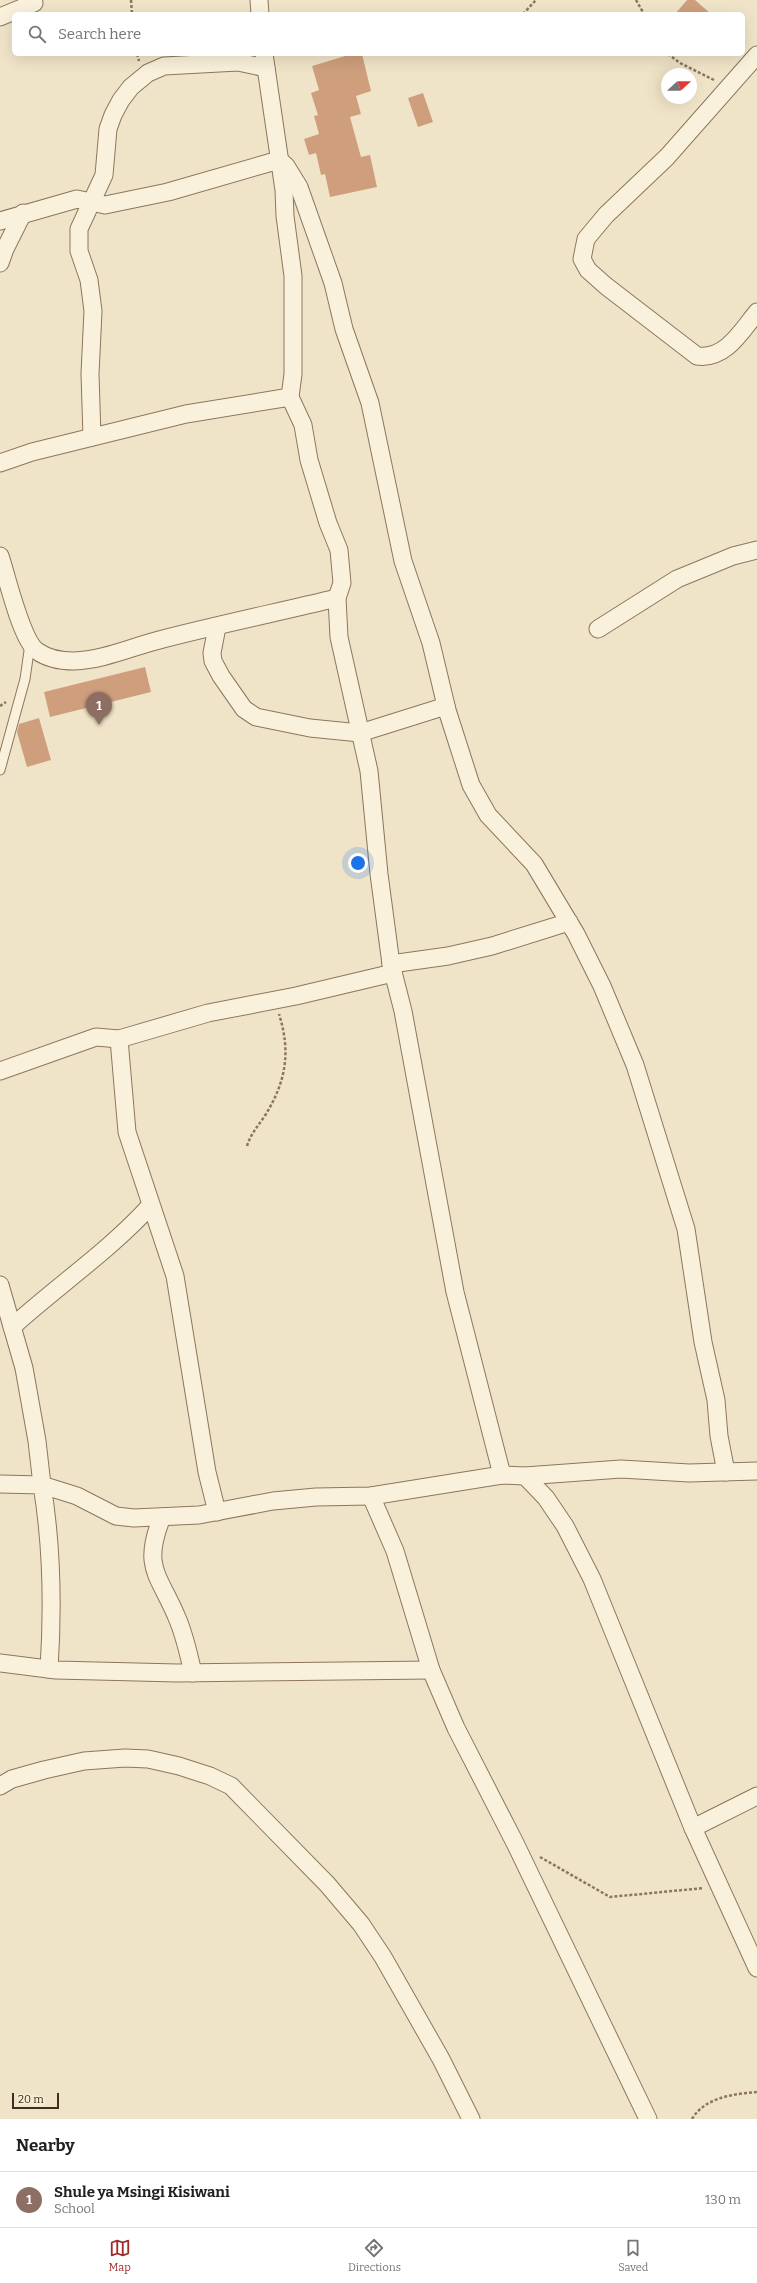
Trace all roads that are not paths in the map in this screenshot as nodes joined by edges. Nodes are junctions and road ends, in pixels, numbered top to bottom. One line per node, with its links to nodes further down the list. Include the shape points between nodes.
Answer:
1 (259, 0): 5 (street)
2 (34, 3): 4 (street)
3 (12, 12): 6 (street)
4 (12, 12)
5 (260, 12)
6 (0, 17)
7 (757, 55): 14 (street, via 667,157 606,215 586,239 582,259 588,270 606,286 697,356 715,355 730,345)
8 (265, 61): 9 (street); 10 (street, via 188,63 164,66 148,73 131,87 113,116 108,129 104,175)
9 (279, 160): 10 (street, via 168,192 105,205); 15 (street, via 293,276 293,374); 24 (street, via 286,166 299,187 333,283 344,329 370,403 403,561 432,643)
10 (94, 201): 11 (street, via 77,199); 16 (street, via 79,229 79,251 89,280 93,311 90,374)
11 (23, 213): 12 (street); 13 (street)
12 (0, 221)
13 (0, 264)
14 (757, 312)
15 (290, 397): 16 (street, via 186,414); 20 (street, via 303,425 309,460 339,550 342,583)
16 (92, 437): 17 (street)
17 (0, 463)
18 (757, 550): 22 (street, via 733,556 677,579)
19 (0, 556): 23 (street, via 22,628)
20 (337, 598): 21 (street); 25 (street, via 339,636)
21 (217, 627): 23 (street, via 75,661 56,660 36,651); 25 (street, via 213,661 244,709 256,717 273,721)
22 (598, 629)
23 (30, 644): 26 (lane, via 25,679)
24 (446, 706): 25 (street); 27 (street, via 471,785 485,809 534,864)
25 (360, 733): 28 (street, via 369,772)
26 (0, 770)
27 (569, 922): 28 (street, via 492,946); 35 (street, via 602,986 635,1065 686,1229)
28 (392, 968): 29 (street); 36 (street, via 403,1011 455,1292)
29 (118, 1039): 30 (street, via 96,1037); 31 (street, via 127,1132)
30 (0, 1071)
31 (150, 1206): 33 (street, via 127,1232 50,1293); 41 (street, via 175,1276)
32 (0, 1285): 33 (street)
33 (12, 1327): 39 (street, via 24,1368)
34 (757, 1471): 35 (street)
35 (726, 1472): 37 (street, via 689,1473 621,1469)
36 (502, 1475): 37 (street); 40 (street)
37 (525, 1476): 49 (street, via 546,1498 566,1526 592,1579)
38 (0, 1484): 39 (street)
39 (42, 1485): 42 (street, via 77,1496 116,1516); 44 (street, via 52,1593)
40 (371, 1496): 41 (street, via 316,1496); 45 (street, via 395,1551)
41 (217, 1512): 42 (street)
42 (162, 1517): 46 (street, via 154,1536 152,1563 178,1620)
43 (0, 1663): 44 (street)
44 (49, 1669): 46 (street)
45 (431, 1670): 46 (street); 52 (street, via 456,1728 515,1843)
46 (194, 1673)
47 (0, 1786): 51 (street, via 12,1779 44,1770 84,1762 125,1758 148,1759 180,1766 231,1786 327,1884 361,1924 383,1956 441,2059)
48 (757, 1796): 49 (street)
49 (693, 1828): 50 (street)
50 (757, 1968)
51 (471, 2119)
52 (648, 2119)

